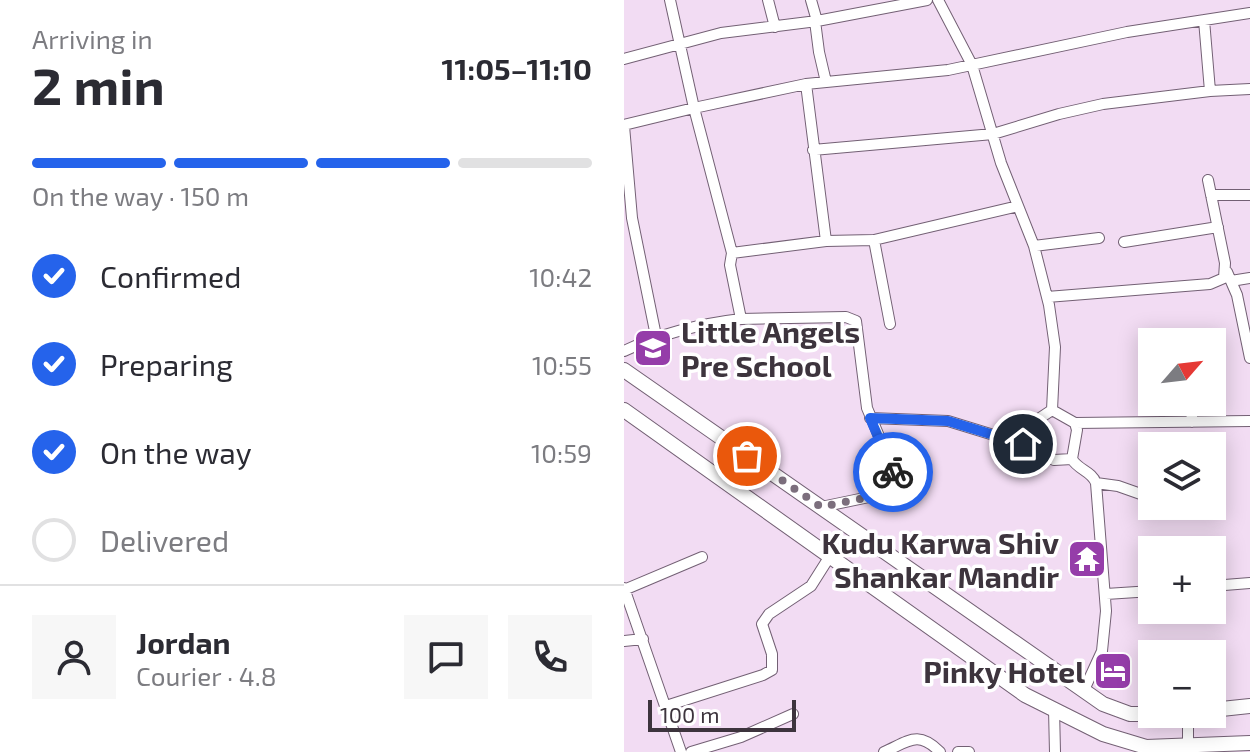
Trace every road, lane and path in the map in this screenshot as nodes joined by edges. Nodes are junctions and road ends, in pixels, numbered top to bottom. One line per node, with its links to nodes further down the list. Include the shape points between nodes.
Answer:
1 (670, 0): 10 (street)
2 (768, 0): 9 (street)
3 (811, 0): 8 (street)
4 (927, 0): 8 (street)
5 (938, 0): 12 (street)
6 (1250, 13): 7 (street)
7 (1204, 20): 12 (street); 16 (street)
8 (816, 21): 9 (street); 13 (street)
9 (775, 27): 10 (street)
10 (679, 44): 11 (street); 17 (street)
11 (624, 59)
12 (972, 65): 13 (street); 19 (street)
13 (826, 82): 14 (street)
14 (806, 84): 17 (street); 20 (street)
15 (1250, 89): 16 (street)
16 (1210, 91): 19 (street, via 1103,104)
17 (694, 108): 18 (street); 31 (street)
18 (624, 126): 37 (street, via 632,218)
19 (993, 134): 20 (street); 24 (street)
20 (813, 150): 28 (street)
21 (1208, 180): 22 (street)
22 (1211, 195): 23 (street); 25 (street)
23 (1250, 195)
24 (1018, 206): 27 (street); 30 (street)
25 (1218, 227): 29 (street); 32 (street)
26 (1099, 238): 30 (street)
27 (874, 240): 28 (street); 36 (street)
28 (826, 241): 31 (street)
29 (1124, 242)
30 (1034, 246): 34 (street)
31 (732, 253): 35 (street)
32 (1229, 277): 33 (street); 34 (street, via 1210,284); 39 (street)
33 (1250, 278)
34 (1047, 297): 41 (street, via 1055,347)
35 (741, 319): 37 (street); 44 (street, via 854,319)
36 (890, 324)
37 (656, 336): 38 (street)
38 (624, 351)
39 (1250, 358)
40 (624, 370): 52 (street)
41 (1052, 410): 47 (street); 48 (street, via 1040,418)
42 (627, 416): 53 (street)
43 (1192, 416): 46 (street)
44 (870, 418): 48 (street, via 948,421); 52 (street, via 898,491)
45 (1250, 421): 46 (street)
46 (1192, 422): 47 (street)
47 (1075, 423): 49 (street)
48 (1033, 449): 49 (street, via 1054,460)
49 (1072, 459): 50 (street)
50 (1096, 483): 51 (street); 59 (street)
51 (1138, 493)
52 (821, 507): 62 (street)
53 (830, 556): 63 (street, via 811,586 762,624 772,670); 65 (street, via 1025,695)
54 (702, 557): 57 (street)
55 (1250, 583): 56 (street)
56 (1226, 585)
57 (624, 589): 60 (street)
58 (1138, 592): 59 (street)
59 (1106, 594): 62 (street, via 1104,641)
60 (643, 639): 61 (street); 63 (street)
61 (624, 641)
62 (1084, 690): 68 (street, via 1103,704)
63 (666, 706): 72 (street)
64 (1250, 706): 66 (street)
65 (1054, 709): 70 (street); 78 (street)
66 (1226, 709)
67 (793, 714): 73 (street)
68 (1138, 714)
69 (1250, 743): 71 (street)
70 (1119, 746): 71 (street)
71 (1188, 748)
72 (681, 752)
73 (691, 752)
74 (884, 752): 75 (street, via 923,738)
75 (940, 752)
76 (958, 752): 77 (street)
77 (969, 752)
78 (1055, 752)

